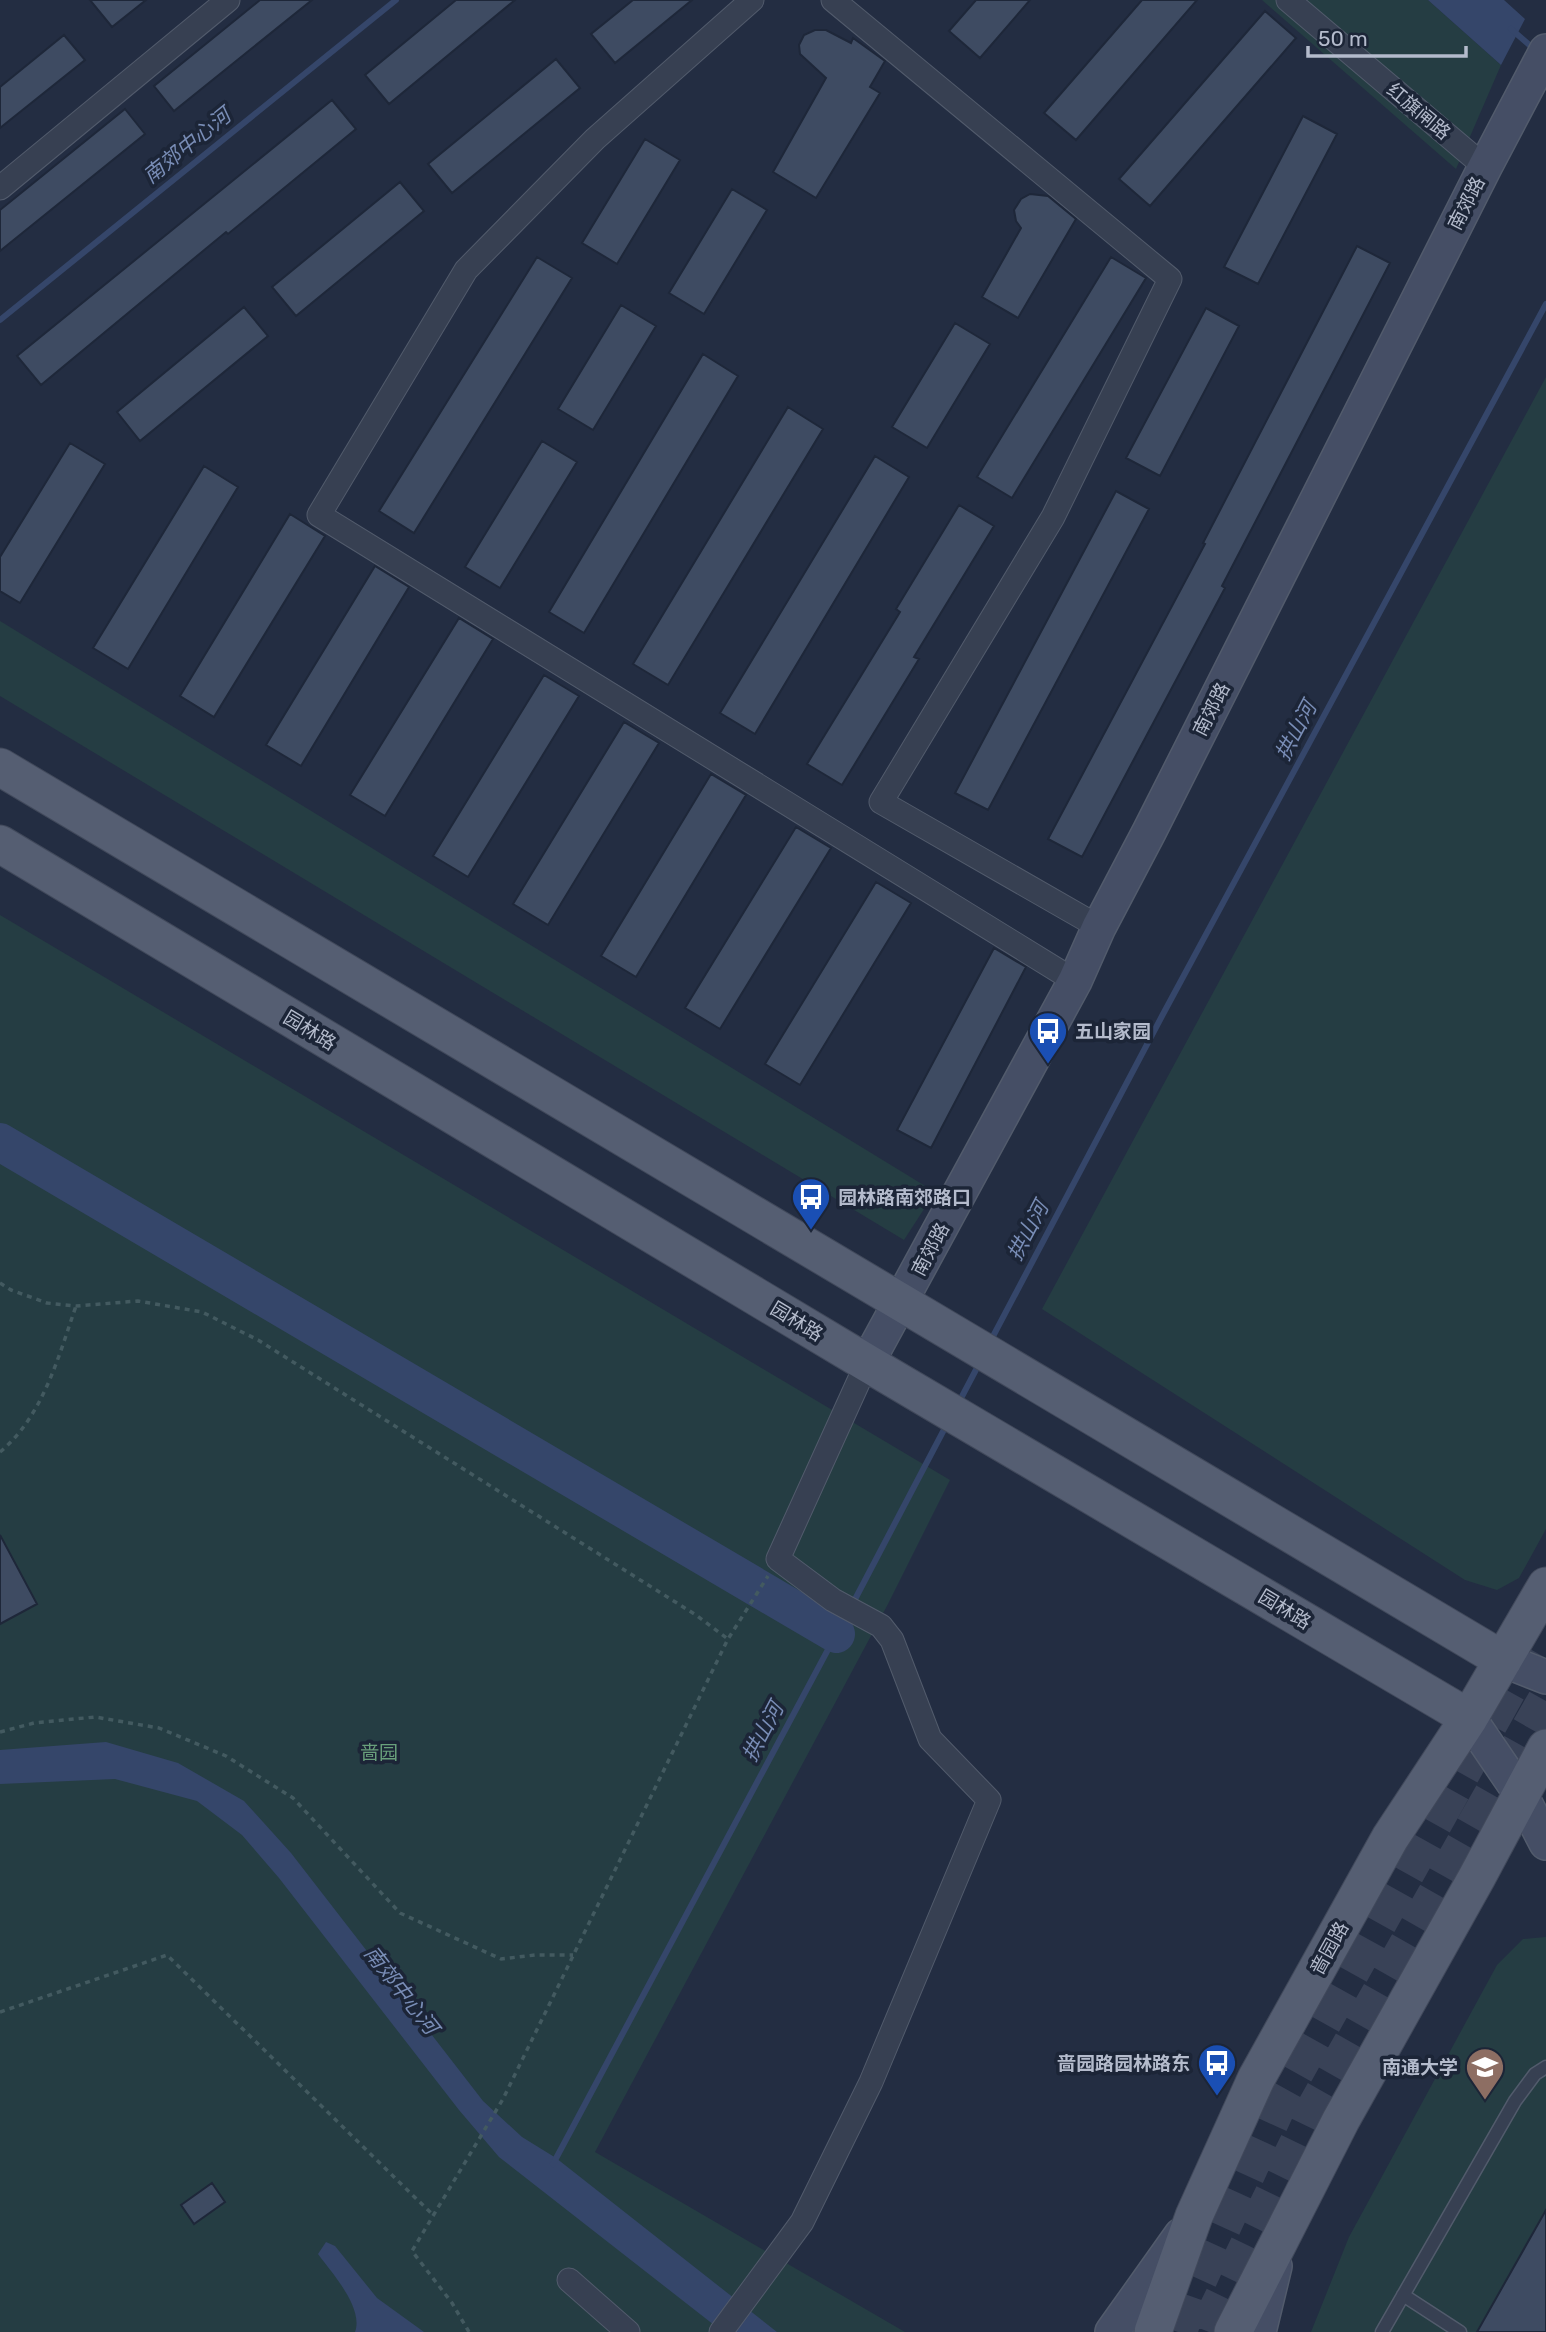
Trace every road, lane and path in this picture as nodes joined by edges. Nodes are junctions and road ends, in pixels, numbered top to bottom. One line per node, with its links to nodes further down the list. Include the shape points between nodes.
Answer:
1 (229, 0): 7 (street)
2 (752, 0): 11 (street, via 595,139 466,270 319,515)
3 (833, 0): 10 (street, via 1170,279 1053,517 881,802)
4 (1288, 0): 6 (street, 红旗闸路)
5 (1546, 51): 6 (street, 南郊路)
6 (1485, 167): 10 (street, 南郊路)
7 (0, 188)
8 (0, 767): 13 (main road)
9 (0, 844): 15 (main road, 园林路)
10 (1099, 927): 11 (street, 南郊路)
11 (1075, 981): 13 (street, 南郊路)
12 (0, 1283): 14 (path, via 47,1303)
13 (901, 1302): 15 (street, 南郊路); 20 (main road)
14 (76, 1306): 16 (path, via 47,1389 16,1438); 19 (path, via 138,1301 202,1312 247,1334)
15 (867, 1363): 17 (street); 22 (main road, 园林路)
16 (0, 1452)
17 (778, 1559): 19 (path); 37 (street, via 833,1600 881,1626 892,1640 930,1739 989,1800 871,2082 803,2222)
18 (1546, 1586): 20 (main road, 啬园路)
19 (728, 1639): 27 (path)
20 (1503, 1660): 21 (street); 22 (main road, 啬园路)
21 (1546, 1677)
22 (1469, 1718): 25 (street, 园林路); 31 (main road, 啬园路, via 1390,1838 1270,2055)
23 (0, 1732): 27 (path, via 34,1723 95,1717 159,1728 226,1756 293,1798 400,1913 501,1959)
24 (1546, 1748): 25 (main road)
25 (1520, 1793): 26 (street, 园林路); 32 (main road)
26 (1546, 1843)
27 (573, 1955): 30 (path, via 503,2099)
28 (0, 2012): 30 (path, via 167,1955)
29 (1546, 2067): 34 (lane, via 1515,2101)
30 (433, 2215): 35 (path, via 412,2251)
31 (1194, 2216): 38 (street); 39 (main road, 啬园路)
32 (1284, 2232): 40 (main road); 41 (street)
33 (569, 2280): 36 (street)
34 (1403, 2295): 42 (lane); 43 (lane)
35 (469, 2332)
36 (628, 2332)
37 (721, 2332)
38 (1112, 2332)
39 (1153, 2332)
40 (1233, 2332)
41 (1259, 2332)
42 (1382, 2332)
43 (1460, 2332)

